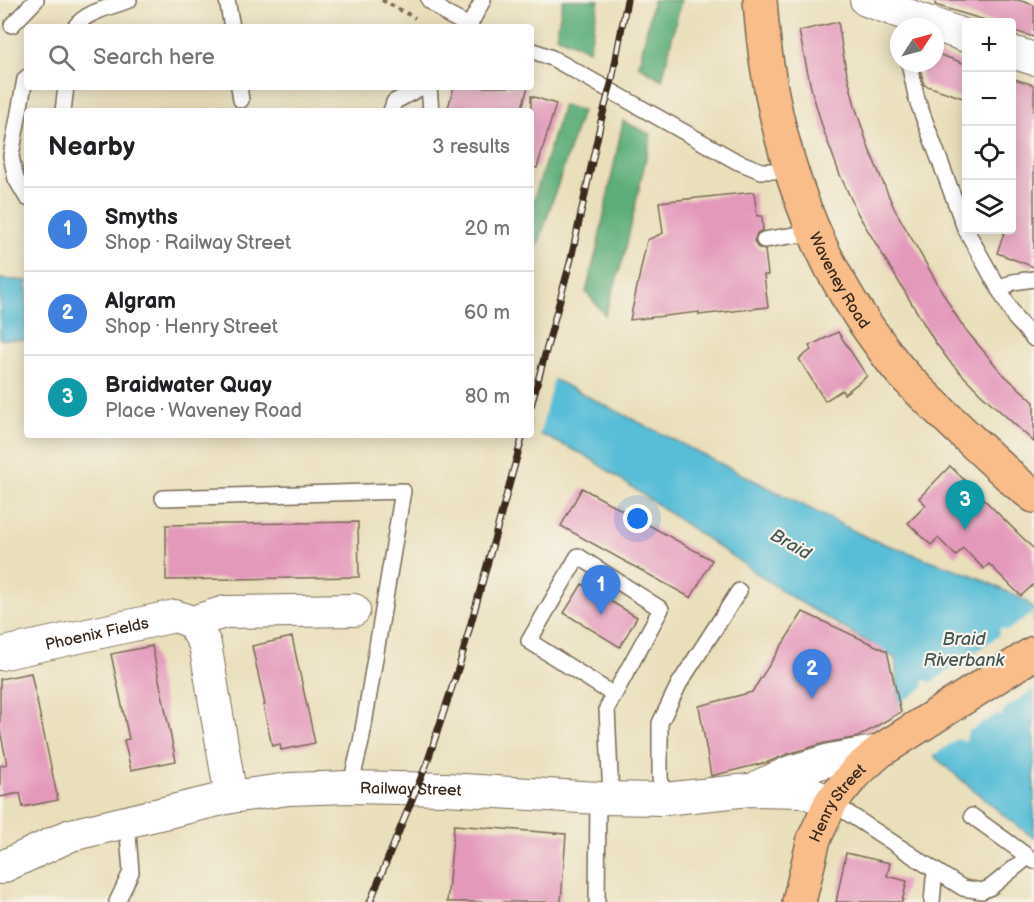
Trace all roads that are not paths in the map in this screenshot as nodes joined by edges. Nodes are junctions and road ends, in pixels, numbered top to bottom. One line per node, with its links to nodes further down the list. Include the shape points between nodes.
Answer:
1 (36, 0): 13 (lane)
2 (227, 0): 11 (lane)
3 (429, 0): 9 (lane)
4 (483, 0): 12 (lane)
5 (760, 0): 26 (main road, Waveney Road, via 768,76)
6 (866, 0): 8 (street)
7 (125, 1): 10 (lane)
8 (901, 13): 14 (street)
9 (447, 21)
10 (77, 24)
11 (231, 24)
12 (471, 24)
13 (12, 25)
14 (962, 35)
15 (534, 51): 26 (lane, via 736,160 761,171)
16 (1016, 54): 17 (street)
17 (1034, 59)
18 (911, 72): 31 (lane, via 917,100 965,228)
19 (24, 84): 27 (lane, via 11,156)
20 (66, 90): 23 (lane)
21 (416, 90): 24 (lane, via 394,102)
22 (429, 90): 25 (lane)
23 (63, 108)
24 (392, 108)
25 (431, 108)
26 (792, 168): 28 (main road, Waveney Road)
27 (24, 193)
28 (814, 232): 29 (lane); 33 (main road, Waveney Road, via 848,298 902,374)
29 (764, 240)
30 (1034, 279): 31 (lane, via 1013,282)
31 (999, 290): 32 (lane, via 1015,318)
32 (1034, 339)
33 (1034, 496)
34 (163, 498): 42 (lane, via 403,491)
35 (739, 591): 46 (lane, via 679,684 660,723)
36 (354, 610): 37 (street, Phoenix Fields, via 225,612)
37 (192, 622): 39 (street, Phoenix Fields, via 175,616); 44 (street, via 205,644)
38 (1034, 653): 41 (main road, Henry Street)
39 (0, 654)
40 (614, 695): 40 (lane, via 661,609 578,556 530,641); 45 (lane, via 607,708)
41 (880, 751): 43 (street, via 793,771); 47 (main road, Henry Street)
42 (350, 787): 44 (street, Railway Street, via 289,789); 45 (street, Railway Street)
43 (749, 790): 46 (street, Railway Street); 47 (street, Railway Street, via 803,790)
44 (231, 797): 49 (street, Railway Street)
45 (604, 798): 46 (street, Railway Street); 54 (lane)
46 (664, 799)
47 (831, 802): 52 (lane); 55 (main road, Henry Street, via 814,839)
48 (972, 816): 50 (lane)
49 (127, 822): 51 (street, Railway Street, via 71,835); 53 (lane, via 131,872)
50 (1031, 859): 52 (lane, via 982,891 963,888)
51 (0, 868)
52 (936, 871): 56 (lane)
53 (117, 902)
54 (597, 902)
55 (799, 902)
56 (932, 902)

